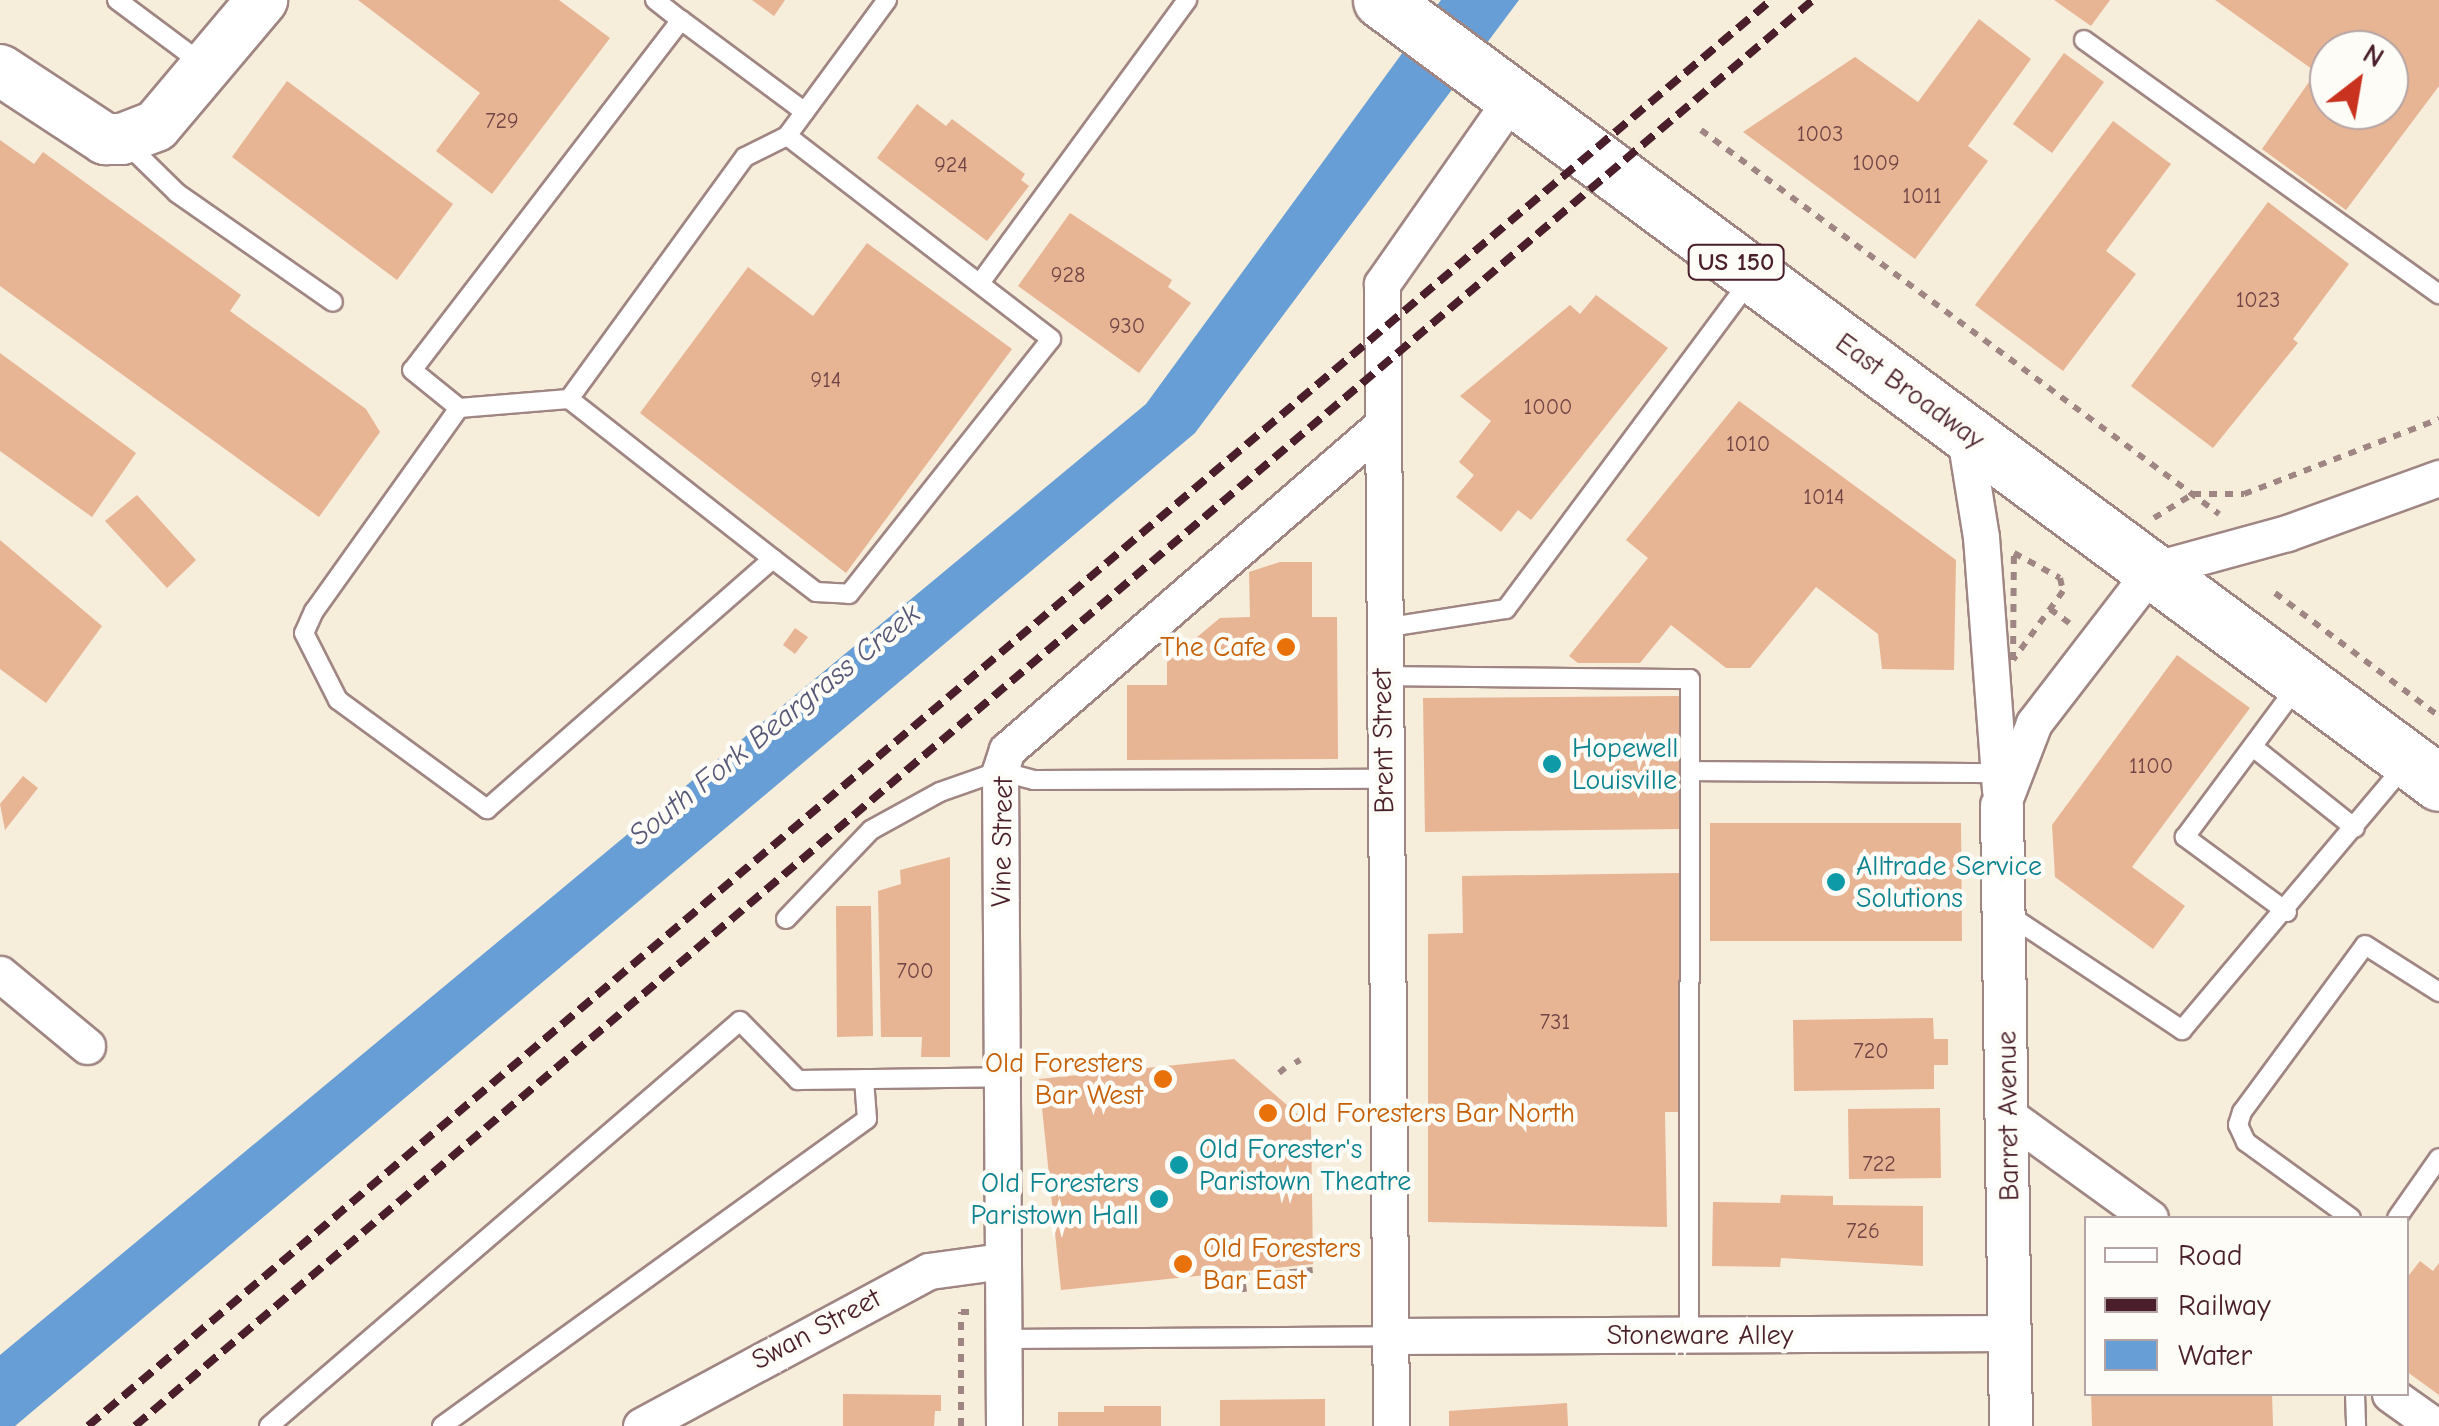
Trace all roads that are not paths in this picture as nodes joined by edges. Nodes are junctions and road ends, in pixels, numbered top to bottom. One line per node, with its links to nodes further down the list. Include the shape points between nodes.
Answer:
1 (118, 0): 9 (lane)
2 (262, 0): 9 (main road)
3 (655, 0): 7 (lane)
4 (887, 0): 12 (lane)
5 (1187, 0): 16 (lane)
6 (1395, 11): 11 (main road, East Broadway / US 150)
7 (681, 20): 12 (lane); 20 (lane, via 412,370)
8 (2084, 40): 17 (lane)
9 (208, 68): 14 (main road, via 156,126)
10 (0, 70): 14 (main road, via 104,139)
11 (1495, 84): 15 (main road, East Broadway / US 150); 21 (street, Brent Street, via 1387,270)
12 (805, 112): 13 (lane)
13 (788, 136): 16 (lane); 19 (lane, via 745,158)
14 (128, 137): 18 (lane, via 177,193)
15 (1754, 276): 22 (main road, East Broadway / US 150); 26 (lane, via 1506,609)
16 (980, 283): 25 (lane, via 1051,339 849,594 816,592)
17 (2439, 294)
18 (333, 302)
19 (569, 399): 20 (lane); 25 (lane)
20 (458, 408): 25 (lane, via 304,634 338,700 487,809)
21 (1378, 429): 26 (street, Brent Street); 30 (street, Vine Street, via 1041,716 1007,750)
22 (1964, 430): 24 (main road, East Broadway / US 150); 34 (street, Barret Avenue, via 1982,538)
23 (2439, 478): 24 (street, via 2254,542)
24 (2132, 556): 28 (main road, East Broadway / US 150); 34 (street, Barret Avenue)
25 (773, 559)
26 (1382, 628): 27 (street, Brent Street)
27 (1382, 676): 31 (lane, via 1690,679); 33 (street, Brent Street)
28 (2302, 681): 29 (lane); 32 (main road, East Broadway / US 150)
29 (2253, 747): 35 (lane); 37 (lane, via 2185,838)
30 (1000, 771): 33 (lane, via 1034,780); 38 (lane, via 940,792 870,830); 42 (street, Vine Street)
31 (1690, 771): 34 (lane); 51 (lane)
32 (2423, 772): 35 (lane)
33 (1384, 779): 52 (street, Brent Street)
34 (2000, 790): 36 (street, Barret Avenue)
35 (2354, 828): 37 (lane)
36 (2004, 912): 37 (lane, via 2182,1030); 44 (street, Barret Avenue)
37 (2287, 912)
38 (786, 920)
39 (0, 974): 41 (street)
40 (2439, 992): 47 (lane, via 2365,945 2242,1112 2238,1125 2246,1142)
41 (88, 1046)
42 (1002, 1077): 43 (lane); 49 (street, Vine Street)
43 (864, 1079): 56 (lane, via 798,1080 740,1021); 57 (lane, via 867,1120)
44 (2009, 1116): 46 (street); 50 (street, Barret Avenue)
45 (2439, 1158): 48 (lane)
46 (2147, 1216)
47 (2348, 1216)
48 (2397, 1216)
49 (1002, 1261): 53 (street, Vine Street); 58 (street, Swan Street, via 929,1271)
50 (2011, 1333): 51 (street, Stoneware Alley); 61 (street, Barret Avenue)
51 (1689, 1335): 52 (street, Stoneware Alley)
52 (1390, 1336): 53 (lane); 60 (street, Brent Street)
53 (1004, 1340): 59 (street, Vine Street)
54 (2355, 1396): 62 (lane)
55 (2393, 1396): 63 (street)
56 (269, 1426)
57 (442, 1426)
58 (640, 1426)
59 (1004, 1426)
60 (1391, 1426)
61 (2012, 1426)
62 (2356, 1426)
63 (2434, 1426)

